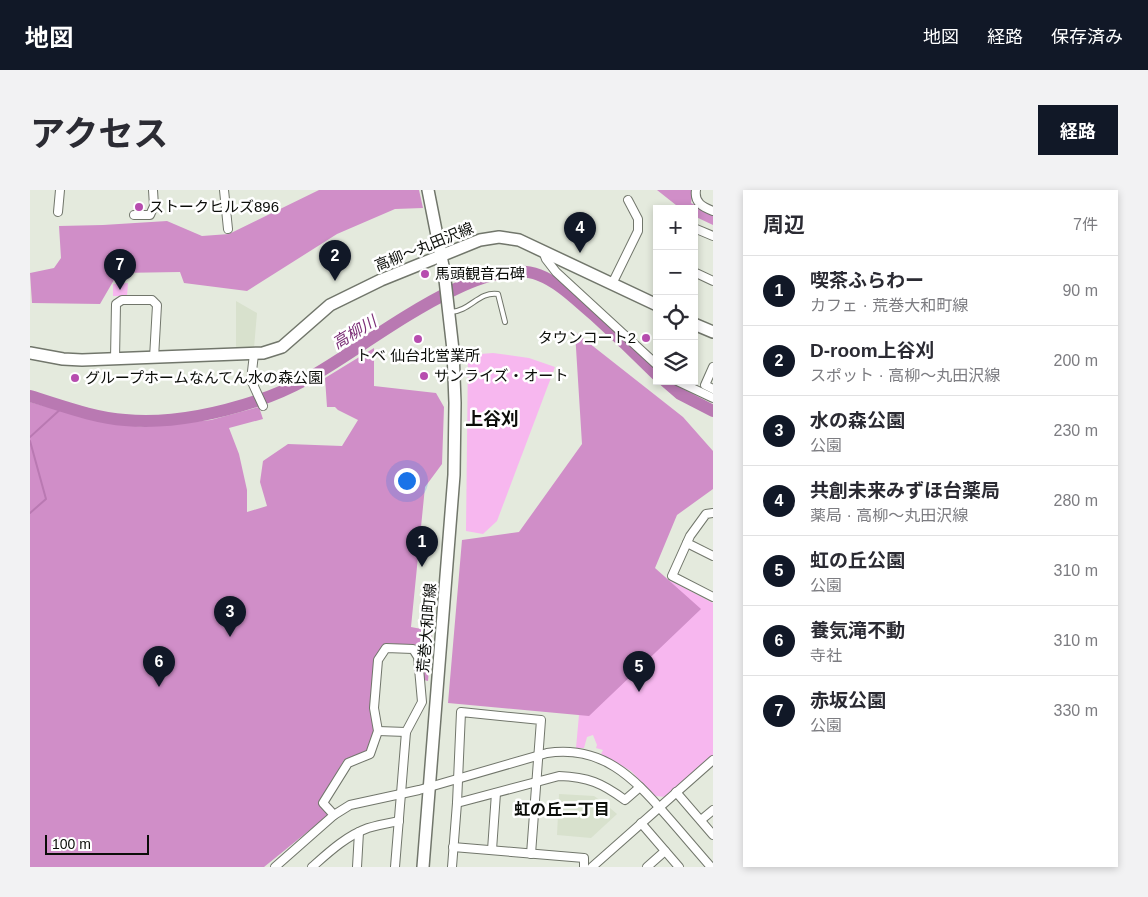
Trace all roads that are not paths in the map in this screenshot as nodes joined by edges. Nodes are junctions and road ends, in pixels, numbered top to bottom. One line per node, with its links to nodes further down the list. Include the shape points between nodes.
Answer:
1 (60, 190): 7 (street)
2 (153, 190): 9 (street, via 154,206 150,215)
3 (224, 190): 10 (street)
4 (696, 190): 8 (street, via 698,202)
5 (430, 191): 14 (street)
6 (628, 200): 17 (street, via 638,219 638,231)
7 (58, 212)
8 (713, 212)
9 (134, 215)
10 (228, 228)
11 (698, 230): 12 (street)
12 (713, 236)
13 (543, 251): 14 (street, 高柳～丸田沢線, via 519,240 499,236 480,240); 17 (street, 高柳～丸田沢線); 27 (street, via 556,272)
14 (442, 256): 19 (street, 荒巻大和町線); 24 (street, 高柳～丸田沢線, via 330,305 282,347)
15 (698, 274): 16 (street)
16 (713, 281)
17 (612, 284): 18 (street, 高柳～丸田沢線)
18 (653, 304)
19 (448, 307): 20 (lane, via 459,311 486,294 498,294); 43 (street, 荒巻大和町線, via 456,403 454,475)
20 (504, 322)
21 (698, 326): 22 (street)
22 (713, 332)
23 (30, 353): 26 (street, 高柳～丸田沢線, via 63,359)
24 (254, 354): 25 (street, 高柳～丸田沢線); 32 (street, via 252,380)
25 (154, 358): 26 (street, 高柳～丸田沢線); 26 (street, via 158,305 152,300 122,300 116,304)
26 (115, 359)
27 (653, 361)
28 (713, 367): 30 (street, via 705,385)
29 (685, 385): 31 (street)
30 (713, 389)
31 (713, 398)
32 (263, 406)
33 (713, 512): 34 (street, via 706,514)
34 (687, 543): 35 (street); 36 (street, via 672,576)
35 (713, 556)
36 (713, 597)
37 (378, 731): 38 (street); 38 (street, via 374,708 378,660 386,648 413,649 418,657 422,702); 51 (street, via 370,754 348,763 323,803)
38 (406, 732): 47 (street)
39 (539, 756): 41 (street); 41 (street, via 541,720 461,712); 42 (street); 44 (street, via 554,752 587,754 618,768)
40 (713, 760): 45 (street)
41 (458, 779): 43 (street); 48 (street)
42 (538, 782): 44 (street, via 559,776 576,776 597,781 625,800); 46 (street); 60 (street)
43 (430, 787): 47 (street); 66 (street, 荒巻大和町線)
44 (640, 787): 49 (street)
45 (676, 792): 49 (street); 52 (street)
46 (496, 793): 48 (street); 58 (street)
47 (402, 794): 51 (street, via 350,806); 53 (street)
48 (457, 803): 57 (street)
49 (659, 807): 54 (street); 61 (street)
50 (713, 810): 52 (street)
51 (334, 815): 62 (street)
52 (701, 820): 56 (street)
53 (399, 821): 55 (street); 65 (street)
54 (641, 823): 59 (street); 69 (street)
55 (359, 832): 63 (street); 64 (street)
56 (713, 834)
57 (454, 847): 58 (street); 67 (street)
58 (492, 850): 60 (street)
59 (666, 851): 70 (street); 71 (street)
60 (531, 854): 68 (street, via 584,858)
61 (709, 864)
62 (275, 867)
63 (312, 867)
64 (357, 867)
65 (395, 867)
66 (423, 867)
67 (452, 867)
68 (584, 867)
69 (592, 867)
70 (647, 867)
71 (679, 867)

